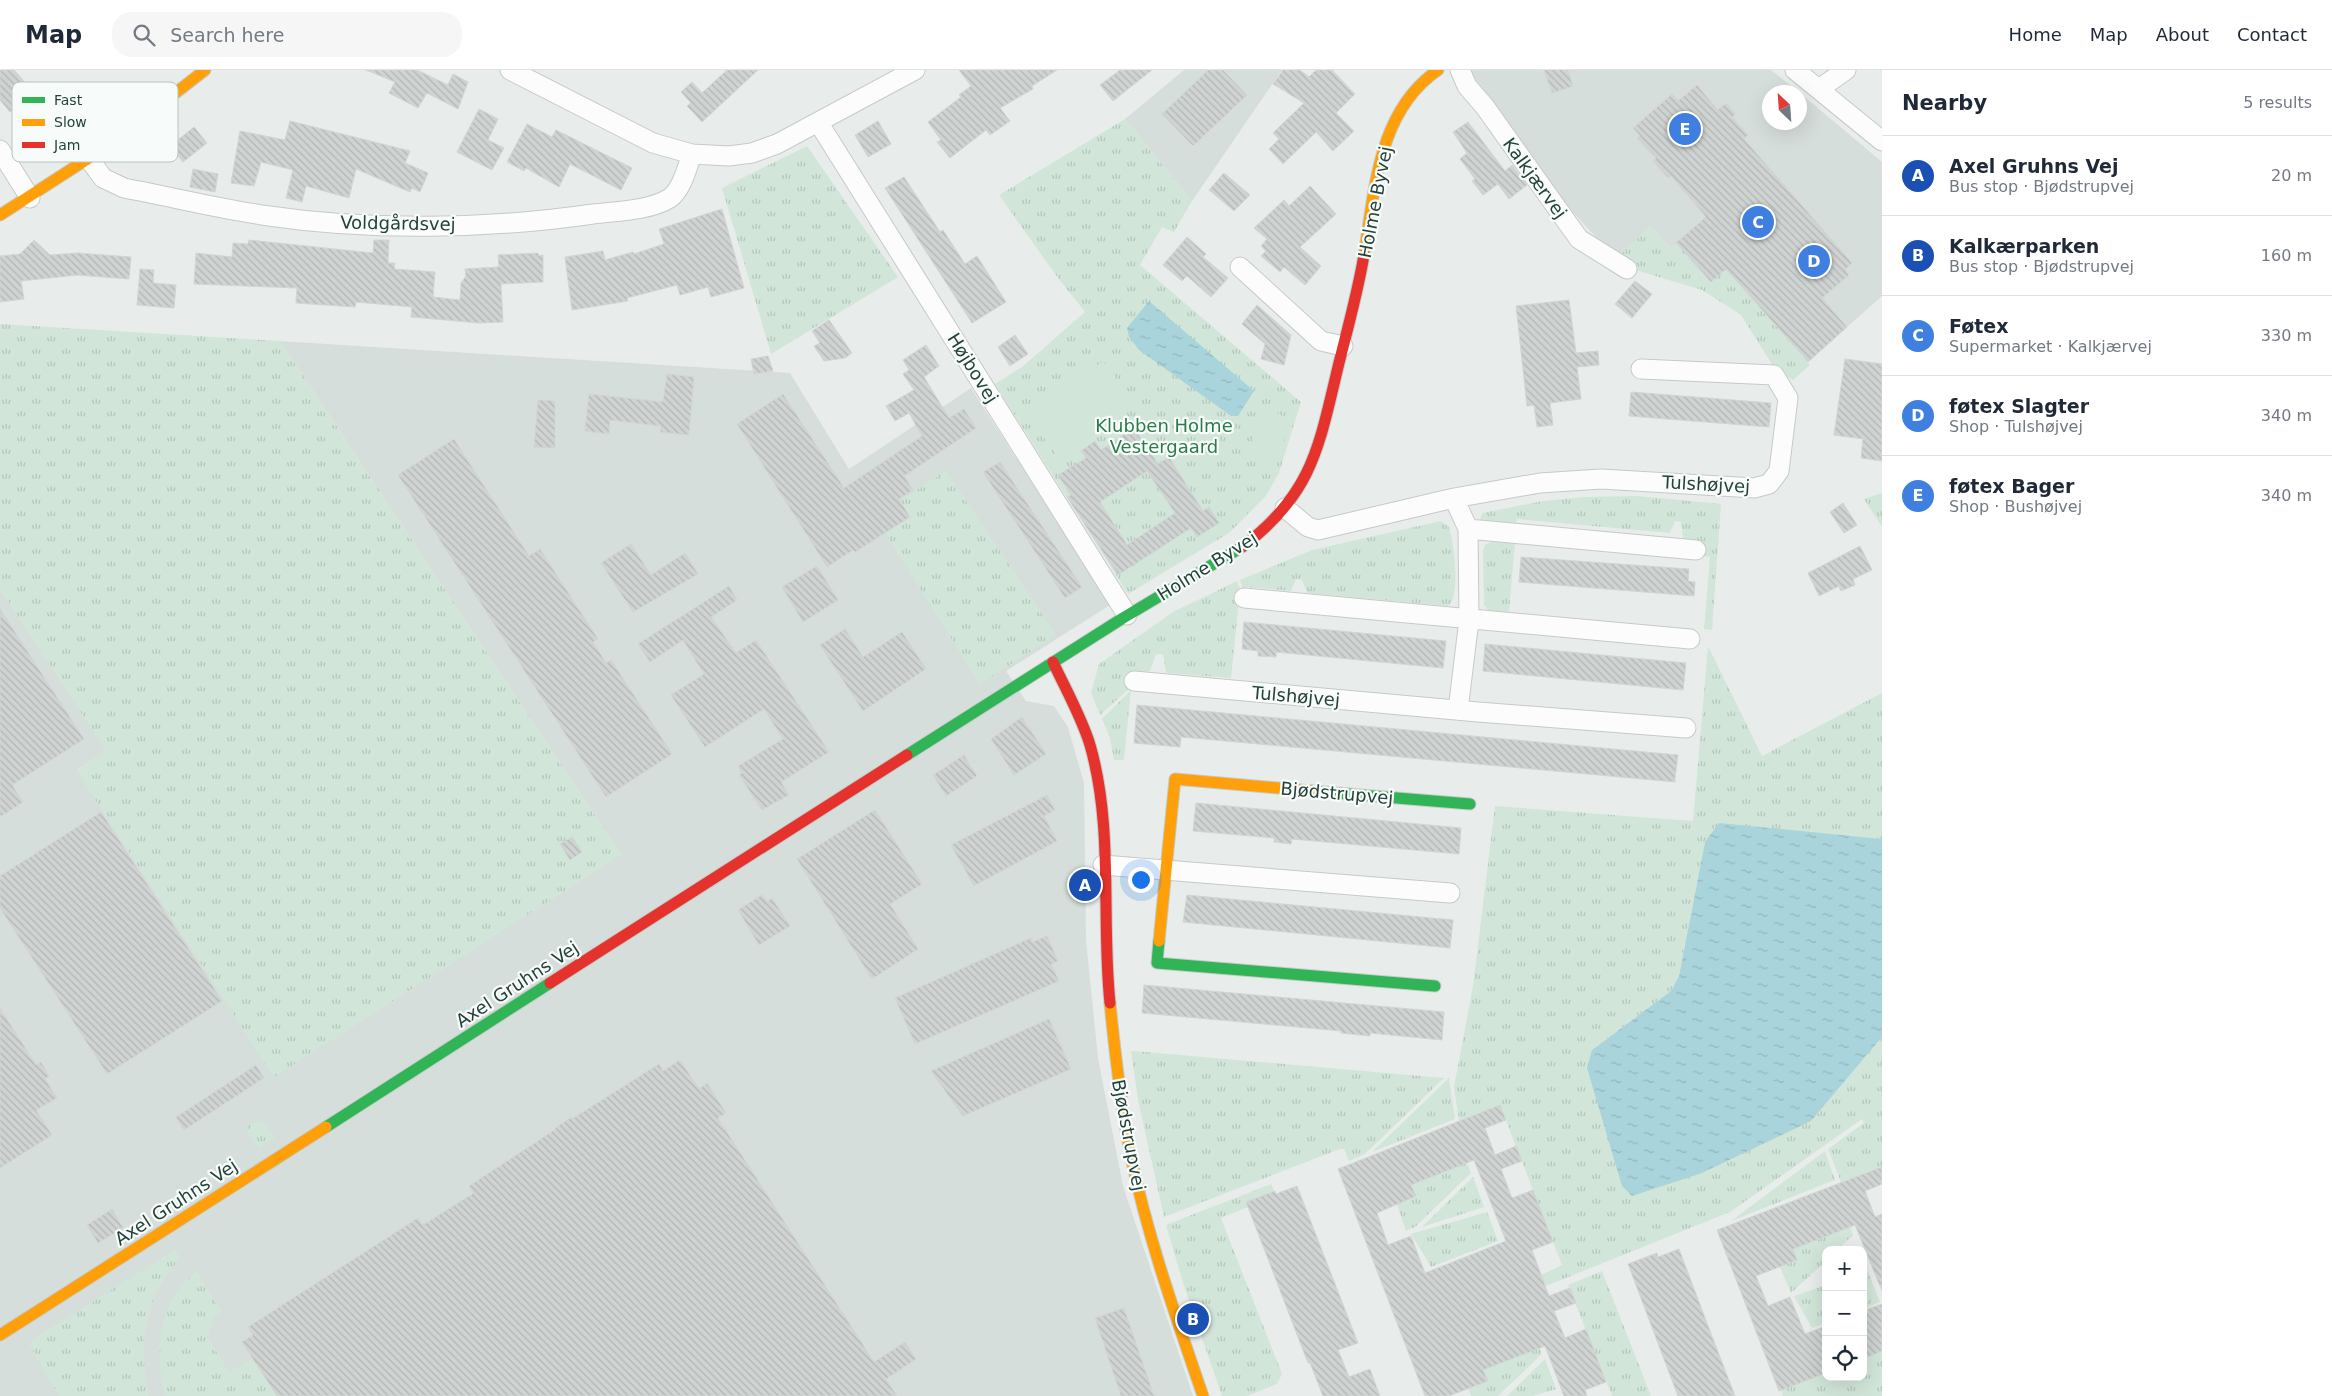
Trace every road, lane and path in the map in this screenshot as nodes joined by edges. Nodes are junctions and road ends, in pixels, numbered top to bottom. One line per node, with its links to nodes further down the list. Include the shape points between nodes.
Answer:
1 (205, 70): 9 (street)
2 (510, 70): 13 (street, via 653,143)
3 (915, 70): 10 (street)
4 (1460, 70): 19 (street, Kalkjærvej, via 1474,95 1579,238)
5 (1796, 70): 8 (street)
6 (1846, 70): 8 (street)
7 (1435, 71): 20 (street, Holme Byvej, via 1406,102 1384,144 1361,272)
8 (1819, 89): 11 (street)
9 (178, 92)
10 (818, 122): 13 (street, via 752,153 729,156); 27 (street, Højbovej)
11 (1882, 141)
12 (0, 150): 16 (street)
13 (692, 154): 15 (street, Voldgårdsvej, via 672,196 656,205 565,218 458,225 364,224 269,216 124,188 103,178)
14 (84, 162): 16 (street)
15 (91, 162)
16 (30, 198): 17 (street)
17 (0, 215)
18 (1240, 267): 20 (street, via 1320,340)
19 (1627, 269)
20 (1343, 346): 23 (street, Holme Byvej, via 1318,450)
21 (1642, 369): 22 (street, Tulshøjvej, via 1774,375 1788,398 1779,471 1770,484 1754,488 1601,479 1540,482)
22 (1454, 498): 23 (street, Tulshøjvej, via 1318,530 1311,529); 24 (street)
23 (1285, 508): 27 (street, Holme Byvej, via 1263,530 1224,558)
24 (1468, 529): 25 (street); 28 (street)
25 (1696, 550)
26 (1244, 598): 28 (street)
27 (1127, 615): 30 (street, Holme Byvej)
28 (1469, 620): 29 (street); 32 (street)
29 (1690, 639)
30 (1053, 662): 35 (street, Bjødstrupvej, via 1083,726 1095,763 1103,816); 39 (street, Axel Gruhns Vej)
31 (1134, 681): 32 (street, Tulshøjvej)
32 (1458, 710): 33 (street, Tulshøjvej)
33 (1686, 728)
34 (1470, 804): 36 (street, Bjødstrupvej, via 1175,779)
35 (1103, 865): 36 (street); 40 (street, Bjødstrupvej, via 1106,968 1117,1073 1131,1156 1165,1286)
36 (1166, 869): 37 (street); 38 (street, Bjødstrupvej, via 1157,963)
37 (1450, 893)
38 (1435, 986)
39 (0, 1335)
40 (1203, 1396)

